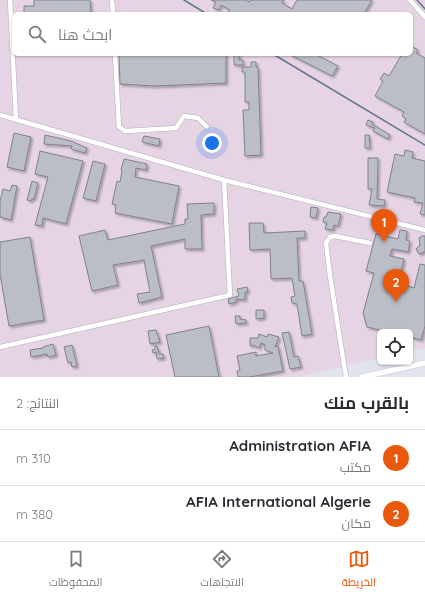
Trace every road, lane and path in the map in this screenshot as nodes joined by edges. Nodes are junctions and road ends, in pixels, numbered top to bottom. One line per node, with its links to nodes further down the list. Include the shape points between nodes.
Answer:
1 (10, 0): 6 (street)
2 (112, 0): 4 (street)
3 (410, 0): 5 (street)
4 (113, 12)
5 (425, 17)
6 (12, 40)
7 (13, 56): 10 (street)
8 (115, 56): 11 (street, via 118,127 125,132 176,128 184,116 198,118)
9 (0, 116): 10 (street)
10 (16, 120): 12 (street)
11 (207, 127)
12 (224, 180): 13 (street); 15 (street, via 230,295)
13 (425, 230)
14 (370, 244): 17 (street, via 335,236 330,237 326,243)
15 (0, 347)
16 (425, 363): 18 (main road)
17 (346, 377)
18 (362, 377)

